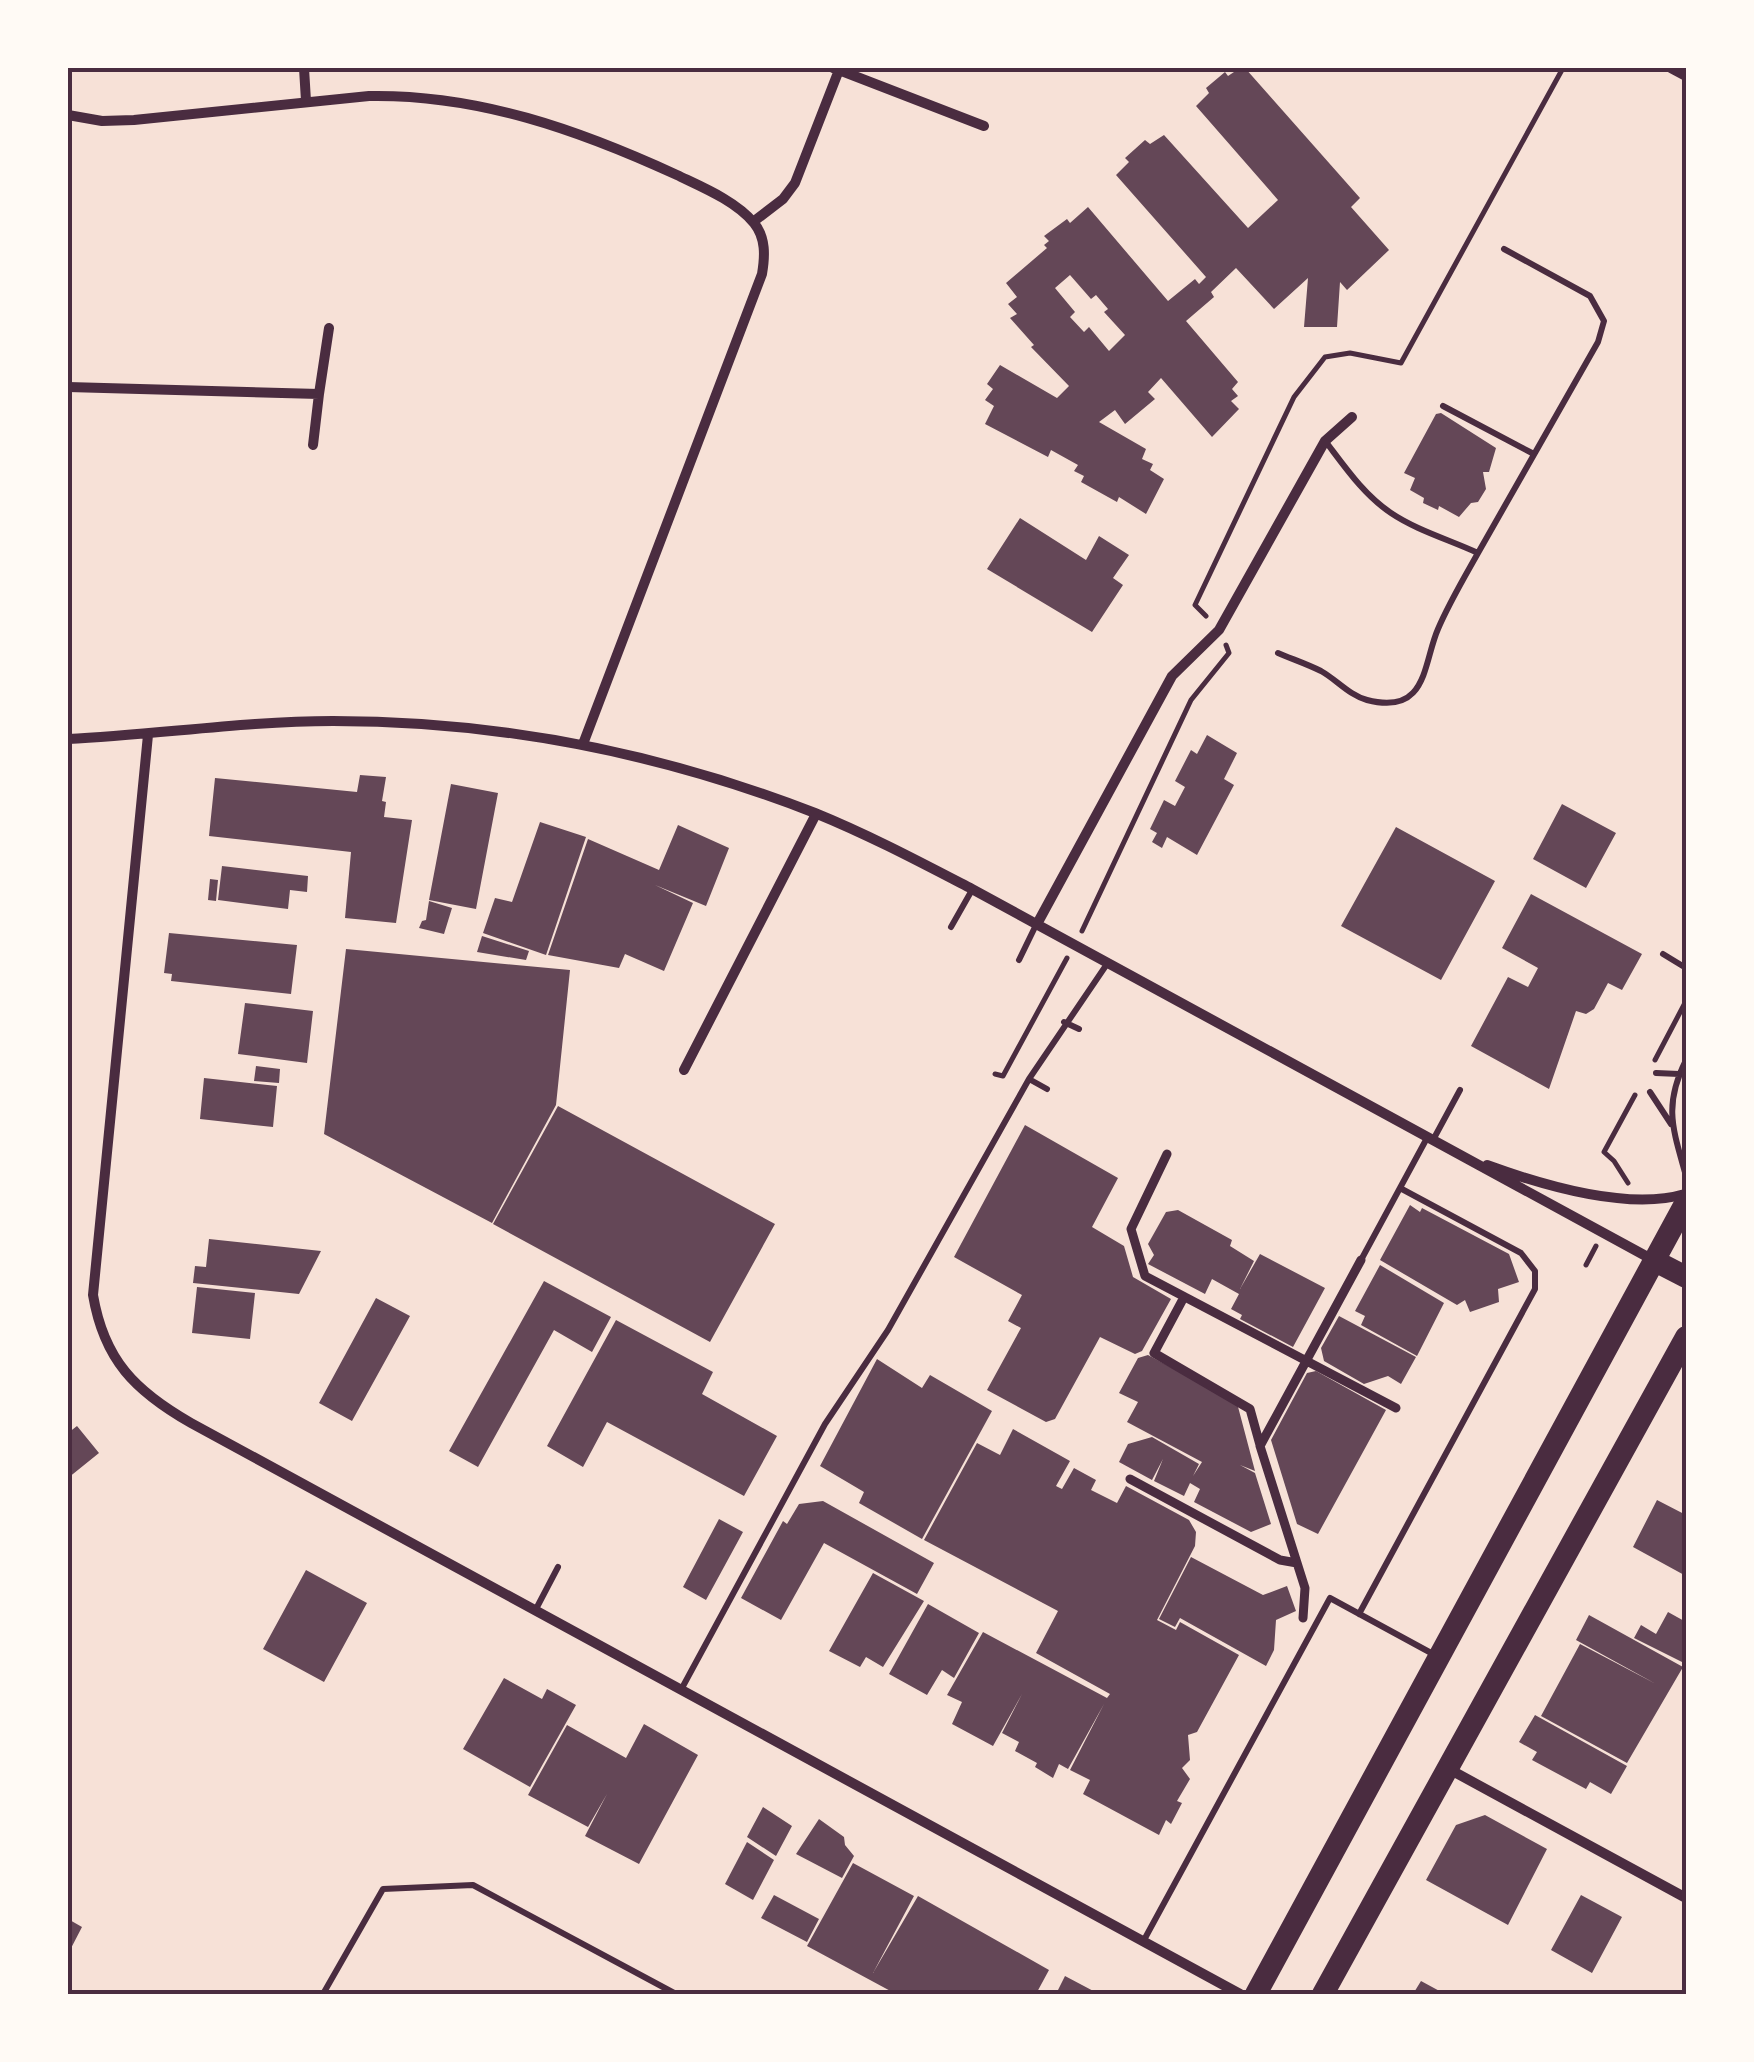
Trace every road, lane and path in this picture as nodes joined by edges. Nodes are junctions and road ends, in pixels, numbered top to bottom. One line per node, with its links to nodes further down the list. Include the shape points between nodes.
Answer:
1 (304, 68): 5 (street)
2 (1671, 68): 4 (street)
3 (836, 69): 7 (street); 8 (street, via 795,184)
4 (1686, 76)
5 (306, 100): 6 (street, via 134,120); 8 (street, via 402,96 500,110 629,153 694,183)
6 (68, 115)
7 (984, 126)
8 (754, 222): 22 (street, via 765,250 762,274)
9 (1504, 249): 17 (lane, via 1590,296 1604,321)
10 (329, 328): 12 (street)
11 (68, 386): 12 (street)
12 (319, 394): 16 (street)
13 (1444, 406): 17 (lane)
14 (1352, 417): 15 (street)
15 (1325, 441): 18 (lane, via 1380,506); 25 (street, via 1220,630 1186,659 1159,697)
16 (313, 445)
17 (1532, 453): 18 (lane)
18 (1478, 553): 19 (lane, via 1440,624 1422,682 1402,698 1369,700)
19 (1278, 654)
20 (148, 735): 21 (street); 22 (street, via 274,722 367,722); 65 (street, via 94,1269 97,1321 134,1384 156,1403)
21 (68, 739)
22 (584, 744): 23 (street, via 699,773)
23 (816, 814): 24 (street); 35 (street)
24 (972, 888): 25 (street); 26 (lane)
25 (1037, 924): 28 (lane); 29 (street)
26 (951, 927)
27 (1663, 954): 30 (lane)
28 (1018, 960)
29 (1107, 962): 32 (lane); 44 (street)
30 (1686, 968)
31 (1686, 1001): 36 (path)
32 (1064, 1022): 33 (lane); 38 (lane)
33 (1078, 1030)
34 (1686, 1060): 37 (lane)
35 (684, 1070)
36 (1653, 1071): 37 (lane)
37 (1679, 1074): 43 (lane)
38 (1029, 1079): 40 (lane); 69 (lane, via 888,1330 825,1424)
39 (1640, 1087): 50 (path, via 1604,1152 1628,1183)
40 (1046, 1089)
41 (1460, 1090): 44 (lane)
42 (1650, 1092): 43 (lane)
43 (1672, 1125): 47 (lane)
44 (1430, 1140): 45 (street); 48 (lane)
45 (1454, 1152): 50 (street, via 1526,1179); 52 (street)
46 (1167, 1154): 57 (street, via 1130,1229 1145,1276)
47 (1686, 1176)
48 (1400, 1188): 53 (lane); 66 (lane, via 1520,1252 1534,1272 1535,1290)
49 (1686, 1194): 50 (street)
50 (1621, 1197)
51 (1686, 1202): 54 (main road)
52 (1602, 1232): 54 (street); 55 (path)
53 (1360, 1260): 59 (street)
54 (1655, 1261): 56 (main road); 68 (main road)
55 (1586, 1265)
56 (1686, 1276)
57 (1184, 1297): 59 (street); 61 (street, via 1154,1353 1250,1409)
58 (1686, 1337): 70 (main road)
59 (1306, 1360): 60 (street); 61 (street)
60 (1396, 1408)
61 (1260, 1446): 63 (street)
62 (1130, 1479): 63 (street)
63 (1297, 1563): 67 (street)
64 (558, 1566): 65 (lane)
65 (536, 1609): 69 (street)
66 (1359, 1614): 68 (lane); 72 (lane, via 1330,1598)
67 (1302, 1618)
68 (1439, 1657): 76 (main road)
69 (682, 1688): 72 (street)
70 (1446, 1767): 71 (street); 77 (main road)
71 (1686, 1898)
72 (1143, 1941): 75 (street)
73 (323, 1994): 74 (lane, via 382,1889 473,1884)
74 (676, 1994)
75 (1240, 1994)
76 (1256, 1994)
77 (1323, 1994)

